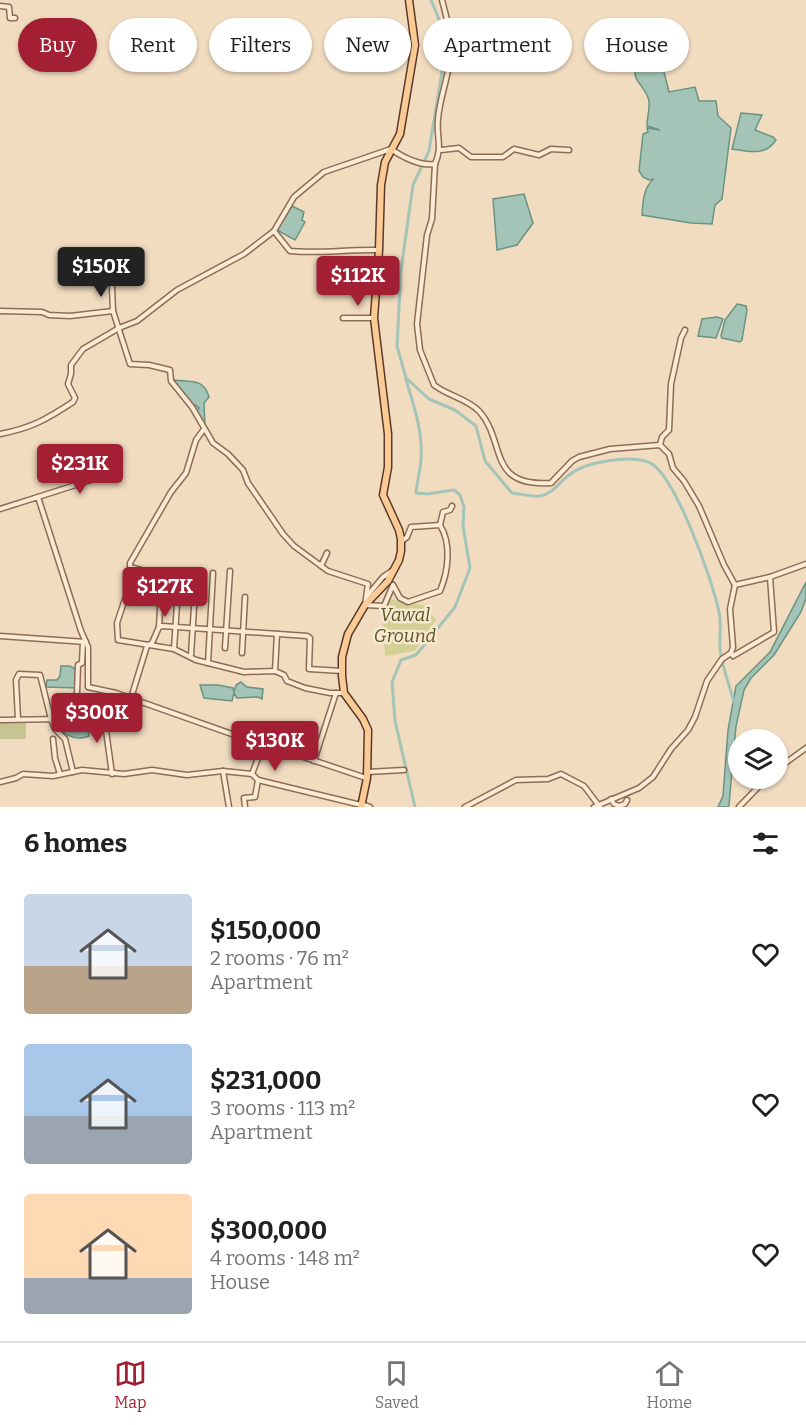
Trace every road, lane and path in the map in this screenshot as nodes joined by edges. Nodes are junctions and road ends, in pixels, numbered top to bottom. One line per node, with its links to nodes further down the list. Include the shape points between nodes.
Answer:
1 (409, 0): 5 (main road, via 415,45 400,134)
2 (442, 0): 6 (street, via 452,47 438,114)
3 (0, 6): 4 (street, via 9,7 10,18)
4 (15, 18)
5 (391, 149): 8 (street, via 406,159); 9 (street, via 324,172 294,197); 10 (main road, via 381,185)
6 (441, 150): 7 (street, via 459,148 468,156 480,157 503,157 514,149 538,155 552,149); 8 (street)
7 (569, 150)
8 (435, 164): 20 (street, via 432,219 417,324 420,350 434,385 480,412 499,459 517,478 551,483 579,457 610,448)
9 (274, 231): 10 (street, via 290,251); 16 (street, via 244,254 177,290 137,321)
10 (379, 250): 15 (main road)
11 (111, 264): 13 (street)
12 (0, 311): 13 (street, via 70,316)
13 (113, 311): 16 (street)
14 (343, 318): 15 (street)
15 (374, 318): 26 (main road, via 388,434 383,495)
16 (118, 328): 18 (street, via 130,364 168,368 171,381); 19 (street, via 83,349 71,365 68,384 73,402 42,422)
17 (685, 330): 20 (street, via 671,384 669,430)
18 (204, 429): 29 (street, via 213,443 243,470 283,534); 51 (street, via 196,440 186,473 130,563 130,567 142,573 137,598 125,599 117,623 118,640)
19 (0, 434)
20 (660, 445): 35 (street, via 699,506)
21 (116, 472): 22 (street)
22 (38, 497): 24 (street); 50 (street)
23 (452, 506): 25 (street, via 443,512)
24 (0, 509)
25 (440, 525): 26 (street, via 411,527); 34 (street, via 447,553 446,575 440,591 408,602)
26 (401, 542): 34 (main road, via 399,560)
27 (327, 553): 29 (street)
28 (806, 564): 33 (street)
29 (321, 566): 39 (street, via 368,584)
30 (230, 571): 46 (street)
31 (213, 573): 45 (street)
32 (196, 575): 44 (street)
33 (770, 578): 35 (street); 55 (street, via 774,632 733,656)
34 (387, 582): 37 (main road); 41 (street, via 382,607)
35 (735, 585): 55 (street, via 730,609 733,647)
36 (178, 589): 43 (street)
37 (374, 590): 39 (street); 41 (main road)
38 (161, 591): 42 (street)
39 (367, 596): 41 (street)
40 (246, 597): 47 (street)
41 (365, 605): 59 (main road, via 344,645)
42 (159, 627): 43 (street); 51 (street)
43 (176, 627): 44 (street); 53 (street)
44 (193, 628): 45 (street); 56 (street)
45 (210, 629): 46 (street); 57 (street)
46 (226, 630): 47 (street); 52 (street)
47 (243, 631): 48 (street); 54 (street)
48 (277, 634): 58 (street); 59 (street, via 309,636 309,669)
49 (0, 636): 50 (street)
50 (85, 642): 62 (street, via 88,687); 66 (street, via 82,663 78,665)
51 (149, 645): 53 (street); 62 (street)
52 (225, 648)
53 (174, 649): 57 (street)
54 (242, 653)
55 (729, 654): 82 (street, via 707,681 695,717 658,772 639,788)
56 (191, 655)
57 (208, 663): 58 (street, via 244,672)
58 (275, 670): 60 (street, via 287,681 305,688)
59 (342, 671): 61 (main road)
60 (336, 693): 61 (street); 70 (street)
61 (344, 693): 78 (main road, via 368,730)
62 (131, 698): 68 (street)
63 (18, 719): 64 (street); 64 (street, via 16,680 26,673 40,675); 65 (street)
64 (51, 719): 66 (street); 74 (street, via 65,739)
65 (0, 720)
66 (76, 721): 76 (street, via 106,724)
67 (53, 739): 75 (street)
68 (263, 744): 70 (street); 77 (street)
69 (806, 748): 71 (street)
70 (314, 761): 78 (street)
71 (788, 761)
72 (404, 770): 78 (street)
73 (223, 771): 76 (street, via 187,775 152,770); 77 (street); 86 (street)
74 (73, 772): 75 (street); 76 (street)
75 (60, 774): 80 (street, via 23,774)
76 (112, 774)
77 (252, 774): 79 (street)
78 (367, 775): 84 (main road)
79 (258, 780): 84 (street); 87 (street, via 255,797 244,798)
80 (0, 782)
81 (757, 789): 90 (street)
82 (611, 799): 83 (street, via 619,806); 85 (street)
83 (627, 800)
84 (361, 805): 88 (street)
85 (597, 806): 89 (street, via 584,786 561,774 548,779 516,780)
86 (229, 807)
87 (245, 807)
88 (370, 807)
89 (465, 807)
90 (739, 807)

